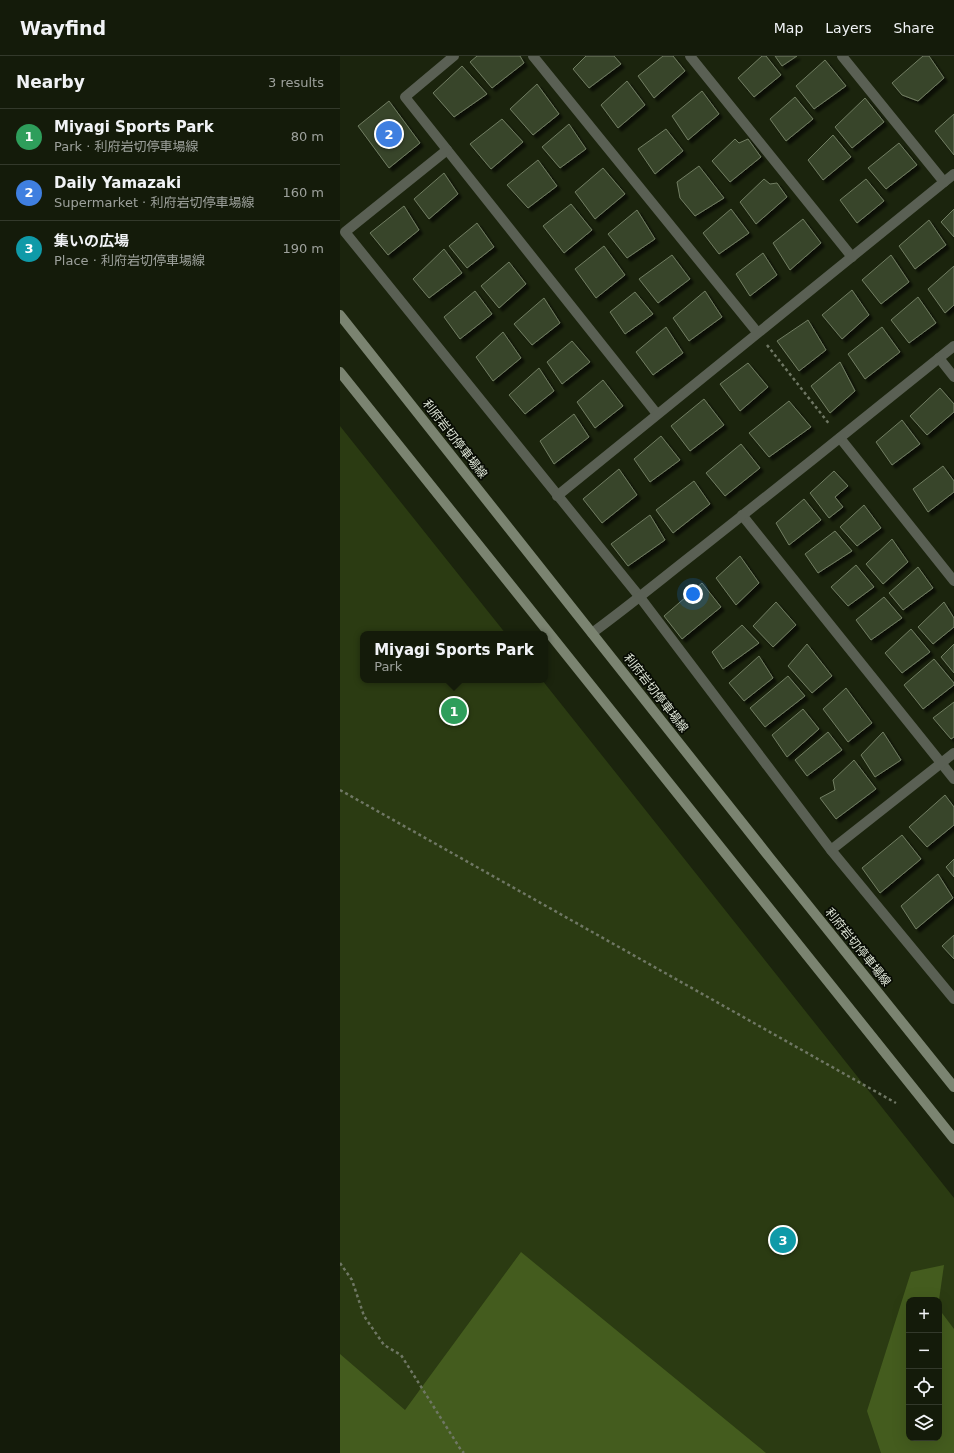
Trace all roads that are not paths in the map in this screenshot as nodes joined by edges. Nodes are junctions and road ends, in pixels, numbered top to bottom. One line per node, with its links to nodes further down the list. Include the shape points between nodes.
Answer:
1 (454, 56): 5 (street, via 405,96)
2 (533, 56): 10 (street)
3 (690, 56): 8 (street)
4 (842, 56): 7 (street)
5 (447, 150): 15 (street); 17 (street, via 345,232)
6 (954, 174): 7 (street)
7 (944, 182): 8 (street)
8 (852, 256): 10 (street)
9 (340, 315): 23 (main road, 利府岩切停車場線)
10 (757, 332): 15 (street)
11 (954, 346): 12 (street)
12 (939, 358): 14 (street); 16 (street)
13 (340, 372): 21 (main road)
14 (954, 377)
15 (657, 414): 17 (street)
16 (840, 438): 18 (street); 19 (street)
17 (557, 496): 20 (street)
18 (742, 516): 20 (street); 25 (street)
19 (954, 581)
20 (639, 596): 23 (street); 27 (street)
21 (547, 631)
22 (548, 632): 30 (main road)
23 (592, 633): 29 (main road, 利府岩切停車場線)
24 (954, 753): 25 (street)
25 (941, 763): 26 (street); 27 (street)
26 (954, 779)
27 (831, 850): 28 (street)
28 (954, 998)
29 (954, 1087)
30 (954, 1139)

